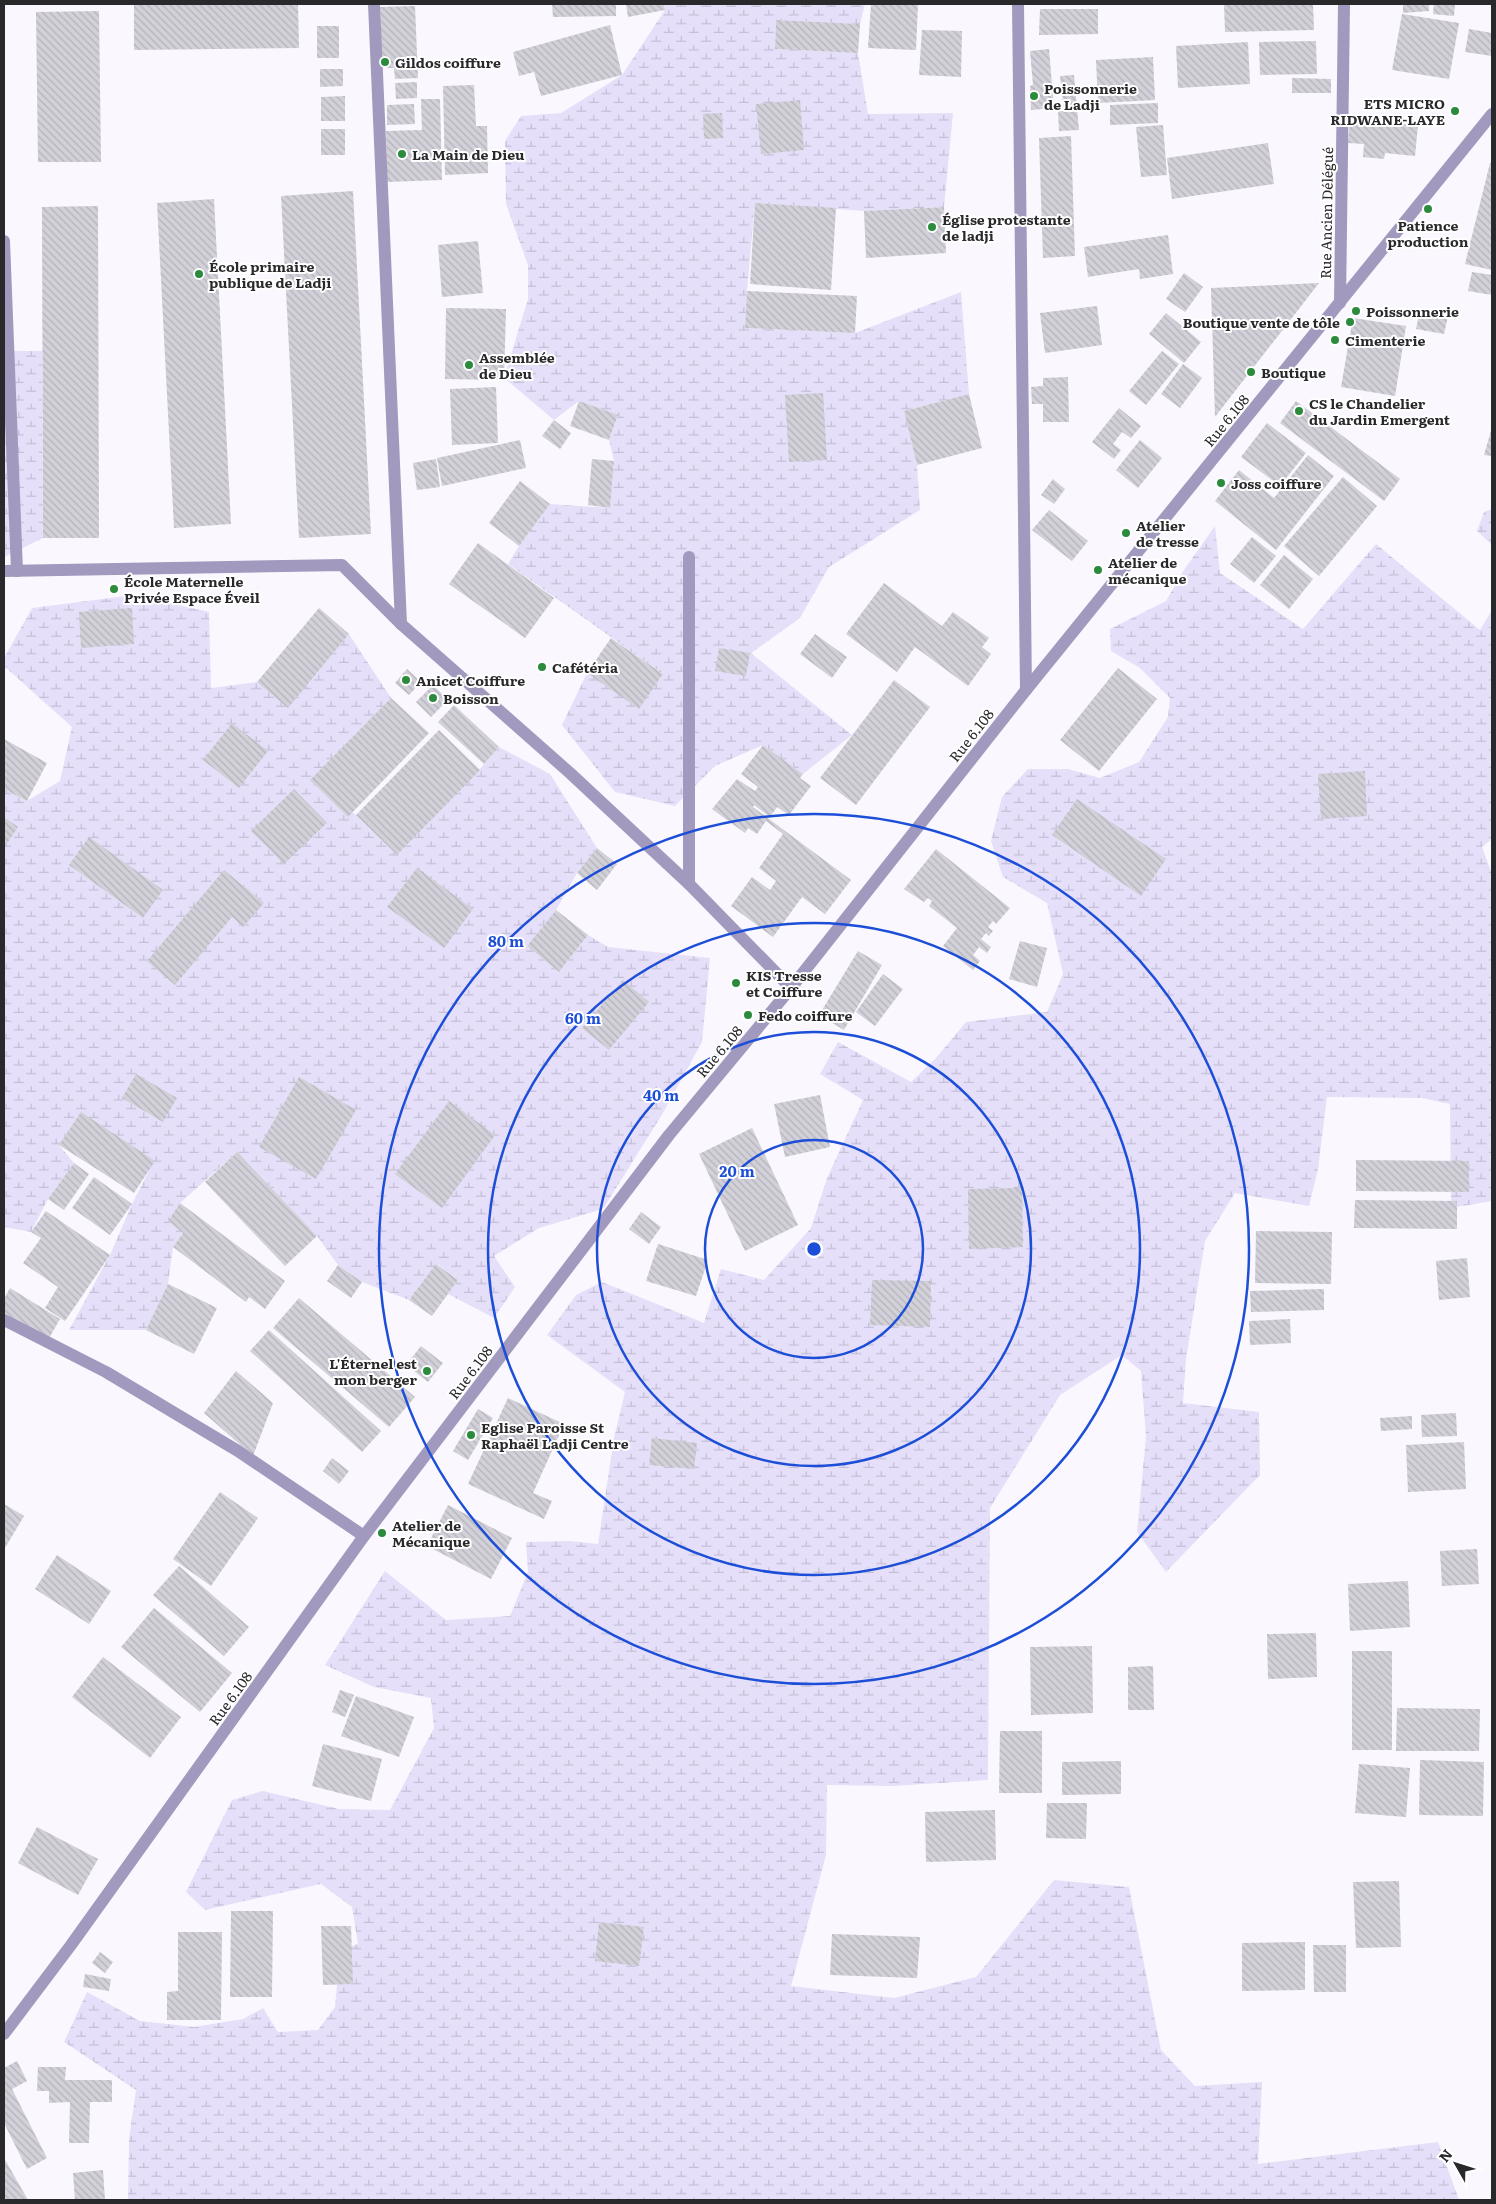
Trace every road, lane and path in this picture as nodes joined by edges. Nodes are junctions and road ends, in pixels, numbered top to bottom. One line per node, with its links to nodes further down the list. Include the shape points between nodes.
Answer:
1 (374, 4): 10 (street)
2 (1018, 4): 11 (street)
3 (1344, 4): 6 (street, Rue Ancien Délégué)
4 (1492, 114): 6 (street, Rue 6.108)
5 (4, 241): 9 (street)
6 (1340, 303): 11 (street, Rue 6.108)
7 (689, 557): 12 (street)
8 (4, 571): 9 (street)
9 (17, 571): 10 (street, via 342,565)
10 (401, 624): 12 (street, via 570,773)
11 (1026, 690): 13 (street, Rue 6.108)
12 (689, 884): 13 (street)
13 (791, 988): 15 (street, Rue 6.108, via 669,1135)
14 (4, 1320): 15 (street, via 106,1372 238,1451)
15 (364, 1536): 16 (street, Rue 6.108)
16 (4, 2034)

